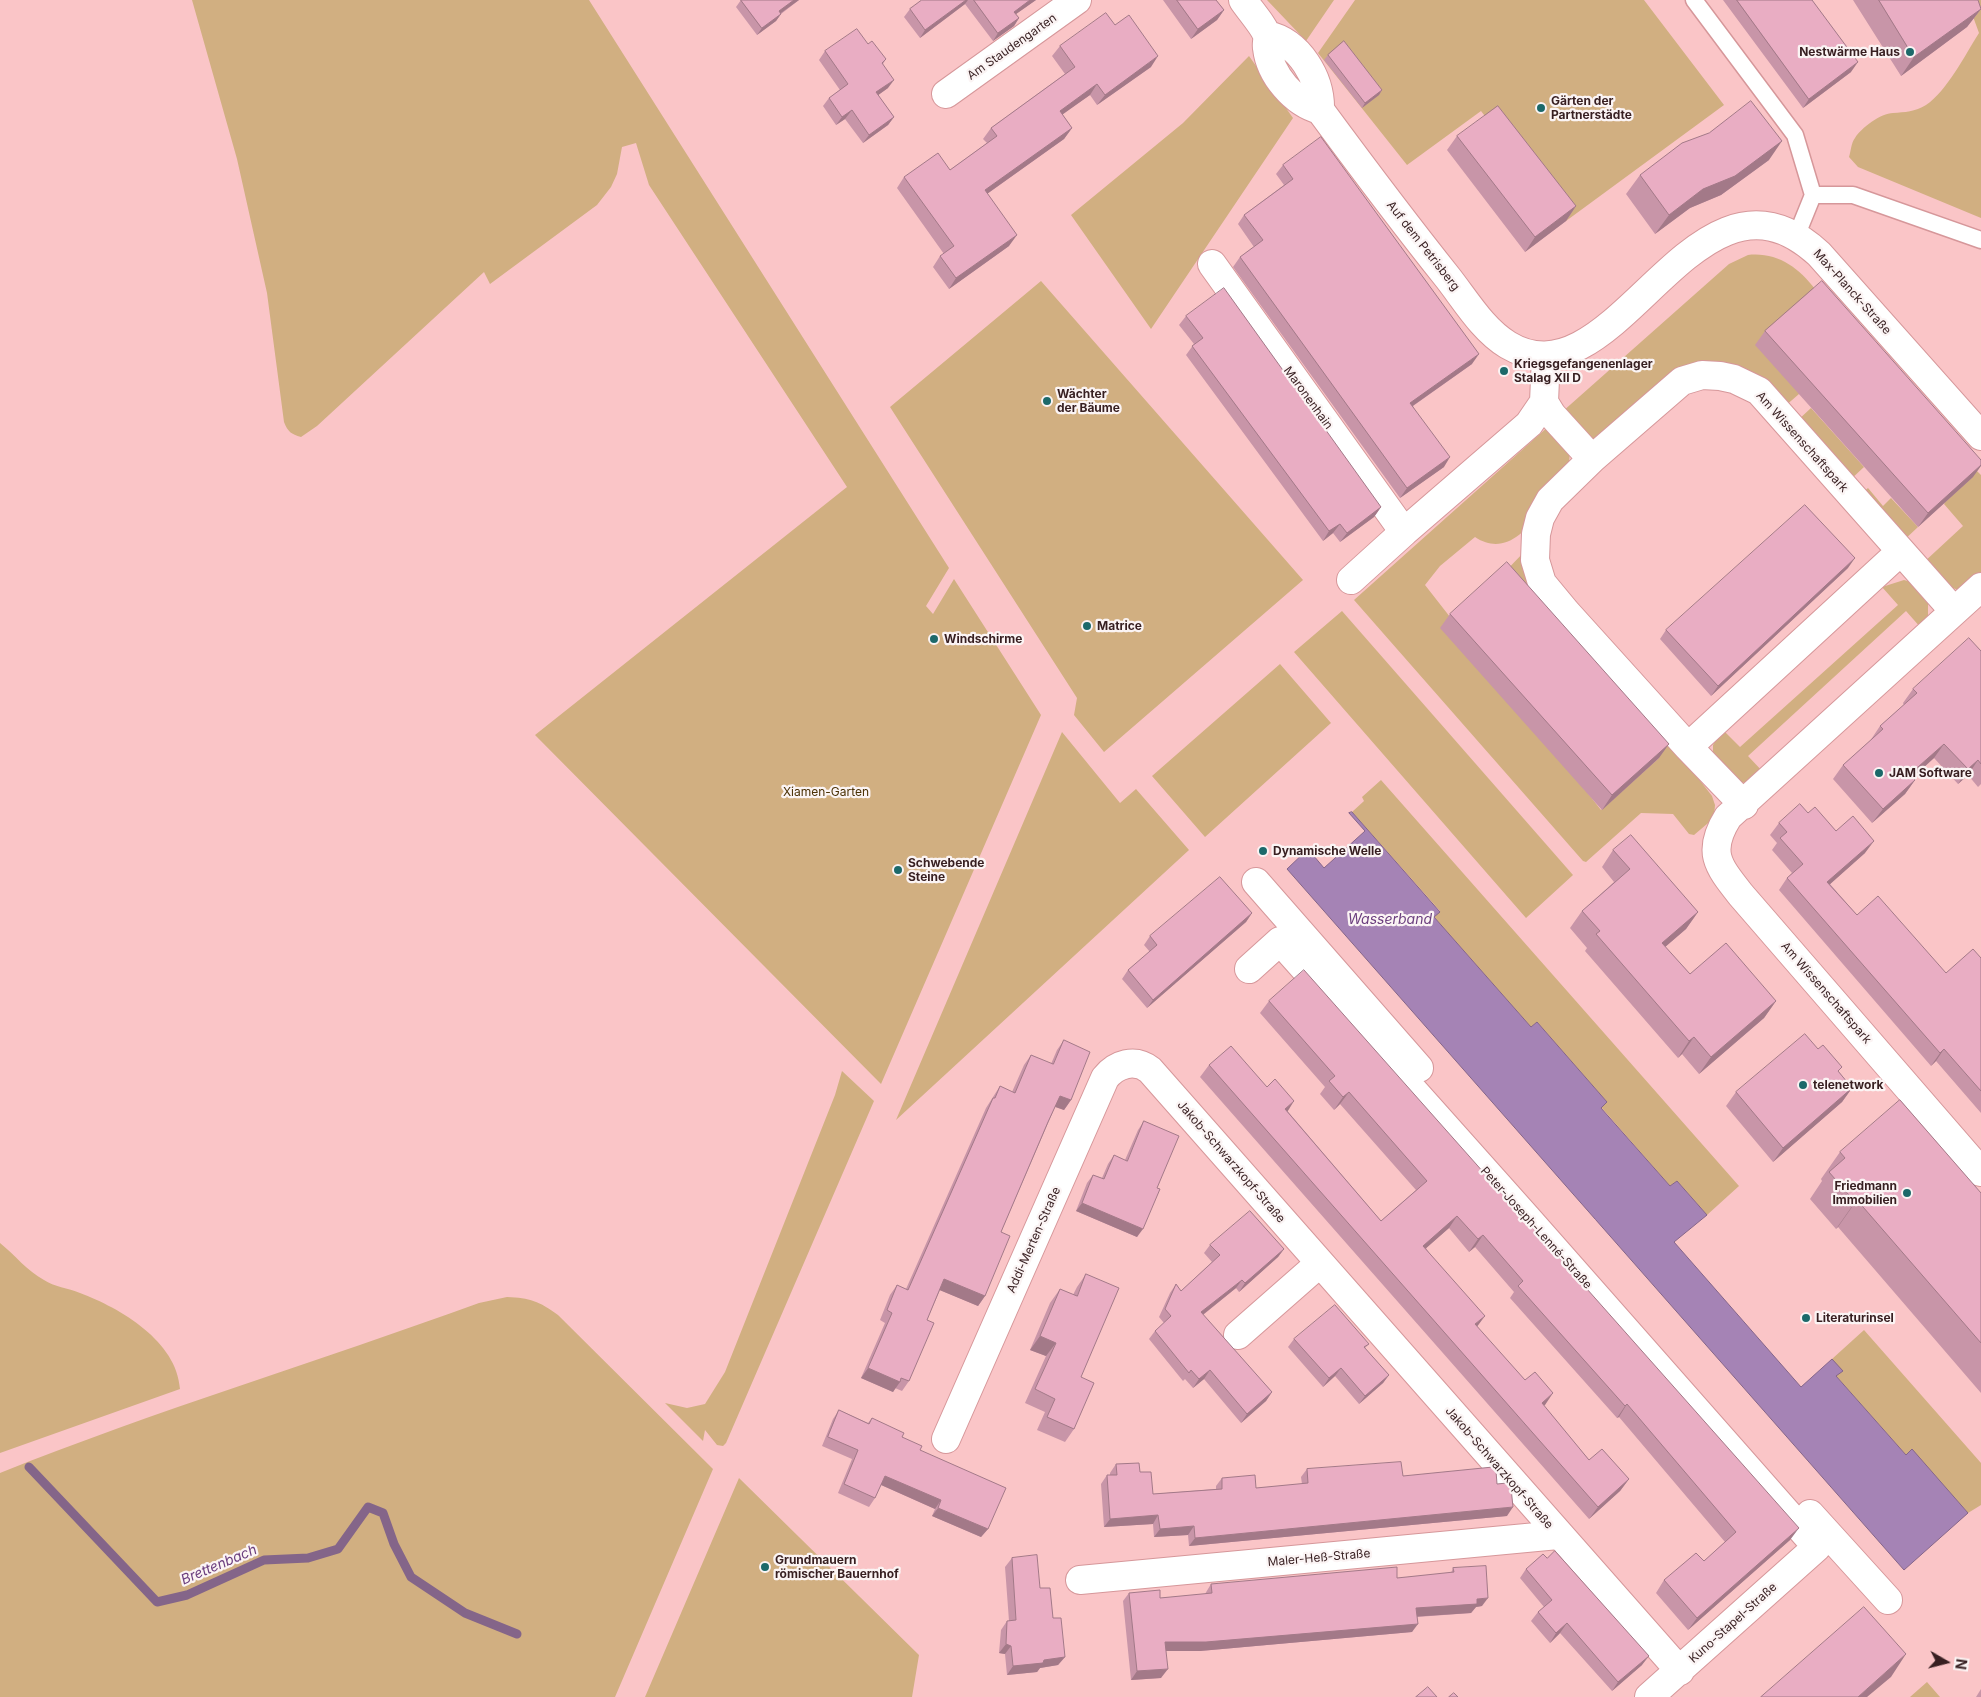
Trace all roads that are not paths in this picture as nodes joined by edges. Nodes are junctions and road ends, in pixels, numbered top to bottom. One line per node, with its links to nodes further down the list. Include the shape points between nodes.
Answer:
1 (1077, 0): 4 (street, Am Staudengarten)
2 (1243, 0): 9 (street, Auf dem Petrisberg, via 1267,35 1270,59 1280,79 1298,101 1320,110 1396,213 1488,328 1510,346)
3 (1694, 0): 5 (lane, via 1795,135)
4 (946, 94)
5 (1813, 195): 6 (lane); 7 (lane, via 1853,195)
6 (1796, 237): 9 (street, Max-Planck-Straße, via 1775,229 1750,226 1720,233 1708,239 1606,329 1579,346); 11 (street, Max-Planck-Straße, via 1819,254)
7 (1981, 240)
8 (1212, 264): 13 (street, Maronenhain)
9 (1546, 356): 10 (street)
10 (1544, 402): 12 (street); 13 (street, via 1529,424)
11 (1981, 436)
12 (1592, 459): 14 (street, Am Wissenschaftspark, via 1682,381 1702,375 1734,379 1759,391 1768,400); 18 (street, Am Wissenschaftspark, via 1544,509 1534,550 1538,571 1542,583 1566,612)
13 (1404, 532): 15 (street)
14 (1900, 552): 17 (street, Am Wissenschaftspark); 18 (street)
15 (1351, 580)
16 (1981, 587): 17 (street, Am Wissenschaftspark)
17 (1954, 611): 19 (street, Am Wissenschaftspark)
18 (1688, 747): 19 (street, Am Wissenschaftspark)
19 (1744, 805): 23 (street, Am Wissenschaftspark, via 1728,817 1717,839 1719,867)
20 (1256, 882): 30 (street)
21 (1249, 969): 28 (street, Peter-Joseph-Lenné-Straße, via 1280,941)
22 (1141, 1064): 24 (street, Jakob-Schwarzkopf-Straße, via 1150,1070); 26 (street, Addi-Merten-Straße, via 1125,1064 1111,1070 1104,1078)
23 (1981, 1172)
24 (1320, 1263): 25 (street); 27 (street, Jakob-Schwarzkopf-Straße)
25 (1238, 1336)
26 (946, 1439)
27 (1558, 1535): 29 (street, Maler-Heß-Straße); 31 (street, Jakob-Schwarzkopf-Straße)
28 (1816, 1547): 31 (street, Kuno-Stapel-Straße)
29 (1080, 1580)
30 (1888, 1600)
31 (1680, 1671): 32 (street, Kuno-Stapel-Straße)
32 (1650, 1697)

